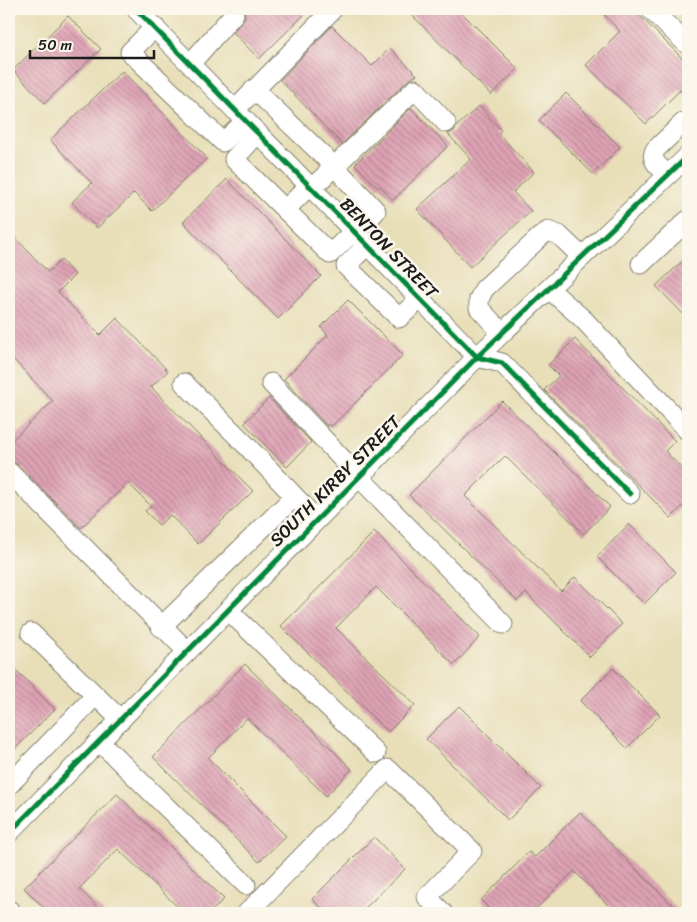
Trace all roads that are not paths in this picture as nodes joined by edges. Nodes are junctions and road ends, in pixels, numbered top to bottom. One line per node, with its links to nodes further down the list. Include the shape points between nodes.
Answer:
1 (333, 9): 8 (street)
2 (650, 9): 5 (street)
3 (234, 14): 6 (street)
4 (146, 15): 6 (street, BENTON STREET); 9 (street, via 130,52)
5 (688, 45)
6 (190, 64): 7 (street, BENTON STREET)
7 (208, 82): 9 (street); 10 (street, BENTON STREET)
8 (254, 89): 10 (street); 16 (street)
9 (185, 105): 13 (street)
10 (246, 121): 13 (street); 14 (street); 18 (street, BENTON STREET)
11 (688, 122): 17 (street, via 684,122 652,154 653,160)
12 (446, 123): 16 (street, via 415,88)
13 (223, 142): 14 (street)
14 (237, 156): 19 (street, via 234,159)
15 (688, 156): 17 (street, SOUTH KIRBY STREET)
16 (334, 167): 18 (street); 21 (street, via 376,211)
17 (668, 175): 22 (street, SOUTH KIRBY STREET)
18 (310, 187): 19 (street); 21 (street, BENTON STREET)
19 (285, 210): 21 (street, via 330,254)
20 (688, 220): 23 (street)
21 (359, 236): 25 (street, BENTON STREET); 25 (street, via 346,266 399,318)
22 (582, 256): 24 (street, SOUTH KIRBY STREET); 26 (street, via 559,234 548,231 484,289 479,308)
23 (642, 264)
24 (549, 288): 26 (street, SOUTH KIRBY STREET); 30 (street, via 583,319)
25 (420, 299): 27 (street, BENTON STREET)
26 (502, 333): 27 (street, SOUTH KIRBY STREET)
27 (477, 357): 32 (street, SOUTH KIRBY STREET); 33 (street, via 502,363)
28 (184, 382): 34 (street)
29 (271, 383): 32 (street)
30 (688, 431)
31 (9, 472): 38 (street)
32 (359, 477): 35 (street, SOUTH KIRBY STREET); 37 (street)
33 (630, 494)
34 (294, 497): 35 (street); 38 (street)
35 (316, 520): 36 (street, SOUTH KIRBY STREET)
36 (228, 610): 40 (street, SOUTH KIRBY STREET); 44 (street)
37 (503, 624)
38 (161, 626): 40 (street)
39 (31, 633): 41 (street)
40 (187, 651): 42 (street, SOUTH KIRBY STREET)
41 (95, 696): 42 (street); 45 (street)
42 (121, 720): 43 (street, SOUTH KIRBY STREET)
43 (100, 741): 46 (street, SOUTH KIRBY STREET); 47 (street)
44 (376, 753)
45 (9, 784)
46 (9, 833)
47 (246, 885)
48 (9, 910): 49 (street)
49 (12, 913)
50 (247, 913): 51 (street, via 388,769 472,851 427,897)
51 (443, 913)

